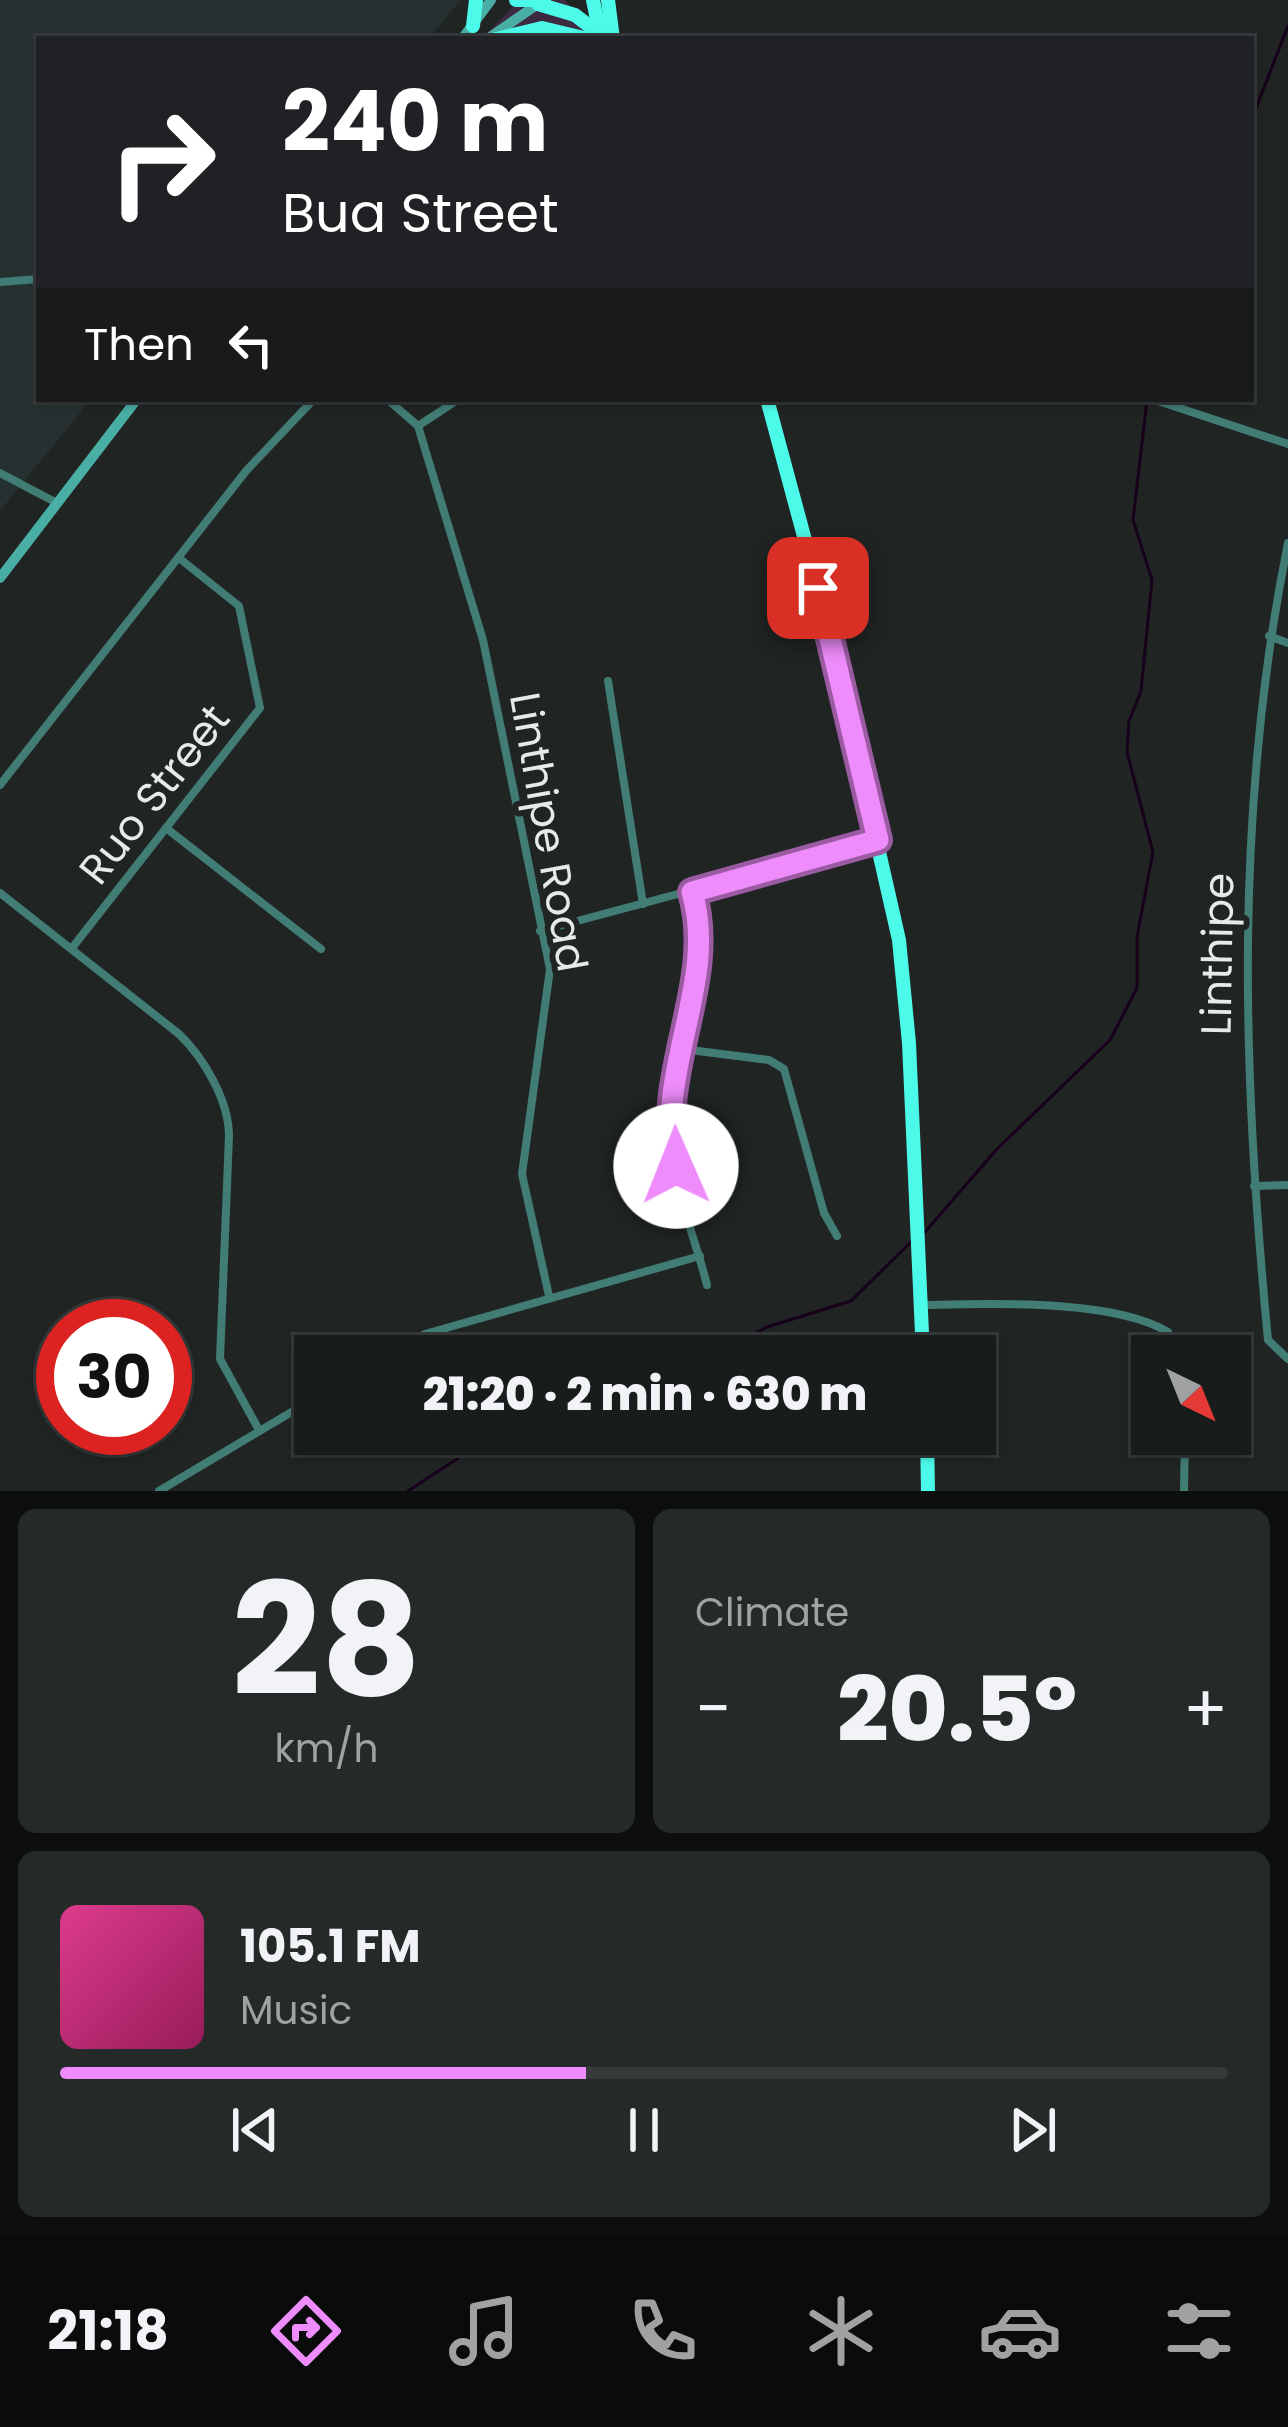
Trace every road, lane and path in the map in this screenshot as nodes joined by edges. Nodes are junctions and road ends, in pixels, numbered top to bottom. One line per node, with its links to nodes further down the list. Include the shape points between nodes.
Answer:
1 (476, 0): 7 (highway)
2 (491, 0): 7 (main road)
3 (517, 0): 6 (highway)
4 (593, 0): 13 (highway)
5 (608, 0): 14 (highway)
6 (541, 2): 9 (main road); 12 (highway)
7 (473, 26): 8 (main road)
8 (465, 36)
9 (496, 36)
10 (506, 36): 11 (highway, via 542,28)
11 (595, 36)
12 (600, 36)
13 (602, 36)
14 (602, 36)
15 (36, 279): 16 (street)
16 (0, 282)
17 (135, 402): 26 (main road)
18 (311, 402): 28 (street)
19 (390, 402): 23 (street)
20 (454, 402): 23 (street)
21 (768, 402): 35 (highway)
22 (1161, 402): 24 (street)
23 (418, 426): 39 (street, Linthipe Road, via 483,640)
24 (1288, 444)
25 (0, 473): 26 (street)
26 (57, 503): 29 (main road)
27 (1288, 543): 30 (street, Linthipe)
28 (179, 558): 33 (street); 34 (street, Ruo Street, via 239,605 262,700)
29 (0, 578)
30 (1269, 636): 31 (street); 44 (street, Linthipe, via 1244,946)
31 (1288, 643)
32 (608, 681): 38 (street)
33 (0, 785)
34 (166, 827): 40 (street, Ruo Street); 41 (street)
35 (878, 840): 37 (street); 49 (highway, via 906,996)
36 (0, 892): 40 (street)
37 (692, 892): 38 (street); 42 (street, via 702,938)
38 (643, 904): 39 (street)
39 (540, 931): 48 (street, Linthipe Road, via 550,983 521,1174)
40 (72, 948): 55 (street, via 192,1046 224,1107 220,1358)
41 (321, 949)
42 (682, 1049): 45 (street, via 784,1069); 46 (street, via 673,1148)
43 (1288, 1185): 44 (street)
44 (1253, 1186): 53 (street, Linthipe, via 1268,1340)
45 (838, 1237)
46 (700, 1256): 47 (street); 48 (street)
47 (707, 1285)
48 (549, 1296): 50 (street)
49 (920, 1305): 51 (highway); 52 (street, via 1012,1303 1114,1315)
50 (423, 1335)
51 (922, 1335)
52 (1169, 1335)
53 (1288, 1359)
54 (294, 1410): 55 (street)
55 (259, 1430): 58 (street)
56 (927, 1455): 59 (highway)
57 (1185, 1455): 60 (street)
58 (159, 1491)
59 (928, 1491)
60 (1184, 1491)

